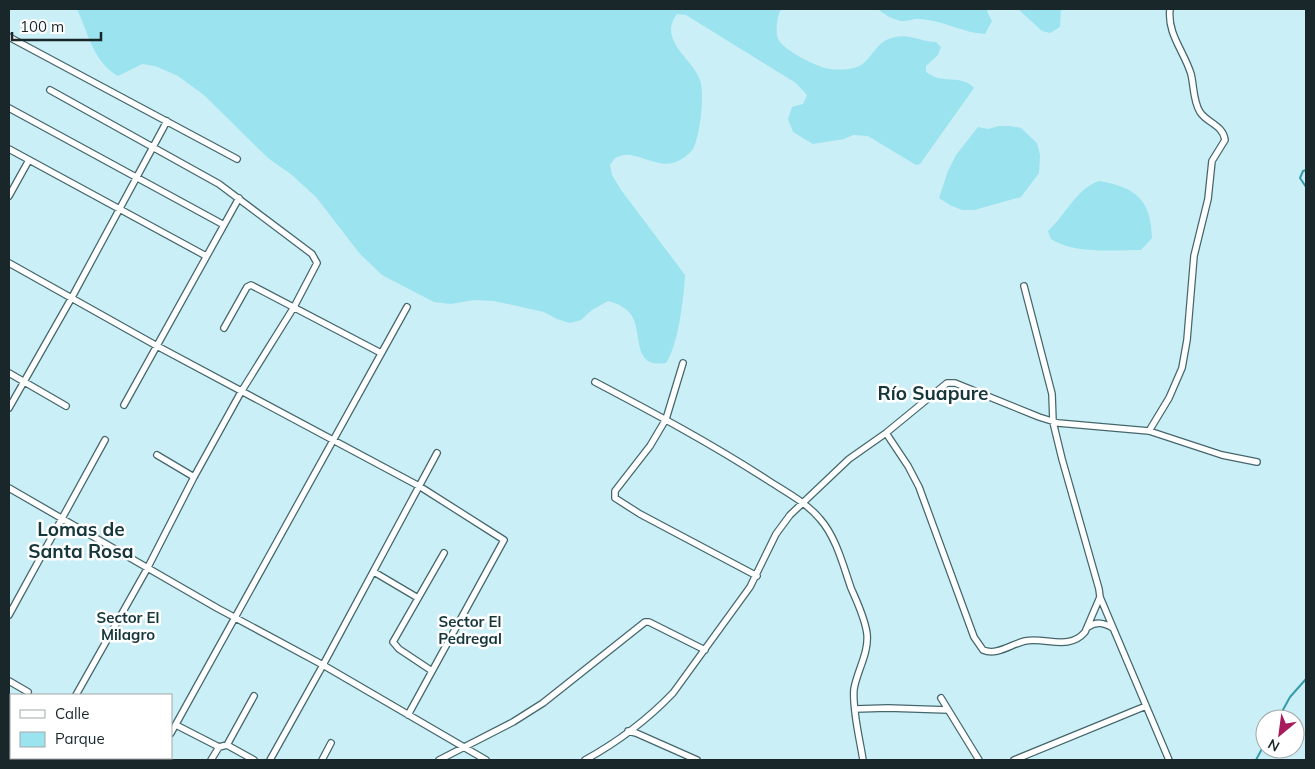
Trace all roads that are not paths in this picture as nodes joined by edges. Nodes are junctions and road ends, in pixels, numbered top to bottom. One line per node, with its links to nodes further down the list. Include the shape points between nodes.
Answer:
1 (1170, 9): 34 (street, via 1172,33 1190,72 1200,112 1222,132 1225,140 1212,161 1208,199 1194,256 1182,368 1170,398)
2 (9, 37): 5 (street)
3 (50, 90): 6 (street)
4 (9, 108): 10 (street)
5 (167, 121): 6 (street); 8 (street)
6 (153, 146): 10 (street); 12 (street)
7 (9, 150): 9 (street)
8 (237, 159)
9 (29, 160): 11 (street); 13 (street)
10 (136, 178): 13 (street); 14 (street)
11 (9, 196)
12 (239, 198): 14 (street); 19 (street, via 316,258 316,268)
13 (119, 209): 15 (street); 18 (street)
14 (224, 225): 15 (street)
15 (206, 256): 22 (street)
16 (9, 264): 18 (street)
17 (1024, 286): 33 (street, via 1052,394)
18 (71, 299): 22 (street); 26 (street)
19 (294, 307): 21 (street, via 251,284); 23 (street); 28 (street)
20 (407, 307): 23 (street)
21 (224, 328)
22 (157, 346): 28 (street); 29 (street)
23 (381, 353): 37 (street)
24 (683, 363): 32 (street)
25 (9, 373): 26 (street)
26 (23, 381): 30 (street); 31 (street)
27 (595, 382): 32 (street)
28 (242, 392): 37 (street); 41 (street)
29 (124, 405)
30 (66, 406)
31 (9, 408)
32 (666, 419): 44 (street); 49 (street, via 650,446 615,491 615,498)
33 (1053, 422): 34 (street); 35 (street, via 950,382); 50 (street)
34 (1149, 431): 40 (street, via 1222,455)
35 (886, 434): 44 (street, via 848,459); 54 (street, via 919,487 980,648 992,652 1028,641 1072,642 1081,637)
36 (105, 440): 45 (street)
37 (333, 440): 42 (street); 53 (street)
38 (437, 453): 42 (street)
39 (157, 455): 41 (street)
40 (1257, 462)
41 (194, 477): 47 (street)
42 (419, 486): 48 (street); 58 (street, via 504,540)
43 (9, 488): 45 (street)
44 (802, 503): 49 (street, via 780,528); 65 (street, via 828,531 867,632 867,645 854,689)
45 (62, 518): 47 (street); 52 (street)
46 (444, 553): 51 (street)
47 (148, 569): 53 (street); 61 (street)
48 (374, 572): 51 (street); 57 (street)
49 (757, 576): 56 (street)
50 (1100, 597): 54 (street); 55 (street)
51 (418, 598): 58 (street, via 393,642)
52 (9, 615)
53 (235, 617): 57 (street); 68 (street)
54 (1088, 627): 55 (street, via 1103,623)
55 (1113, 628): 64 (street)
56 (705, 650): 70 (street, via 666,700); 74 (street, via 645,622 544,703)
57 (323, 665): 67 (street); 78 (street)
58 (432, 671): 67 (street)
59 (9, 681): 60 (street)
60 (28, 692)
61 (77, 694)
62 (254, 696): 72 (street)
63 (941, 698): 66 (street)
64 (1146, 706): 75 (street); 87 (street)
65 (856, 709): 66 (street); 84 (street)
66 (948, 710): 85 (street)
67 (408, 715): 74 (street)
68 (176, 724): 69 (street); 73 (street)
69 (172, 731)
70 (628, 731): 82 (street); 83 (street)
71 (331, 743): 79 (street)
72 (227, 745): 73 (street); 77 (street)
73 (219, 747): 76 (street)
74 (464, 747): 80 (street); 81 (street)
75 (1027, 758): 86 (street)
76 (212, 760)
77 (254, 760)
78 (270, 760)
79 (322, 760)
80 (439, 760)
81 (486, 760)
82 (585, 760)
83 (697, 760)
84 (863, 760)
85 (979, 760)
86 (1014, 760)
87 (1169, 760)

